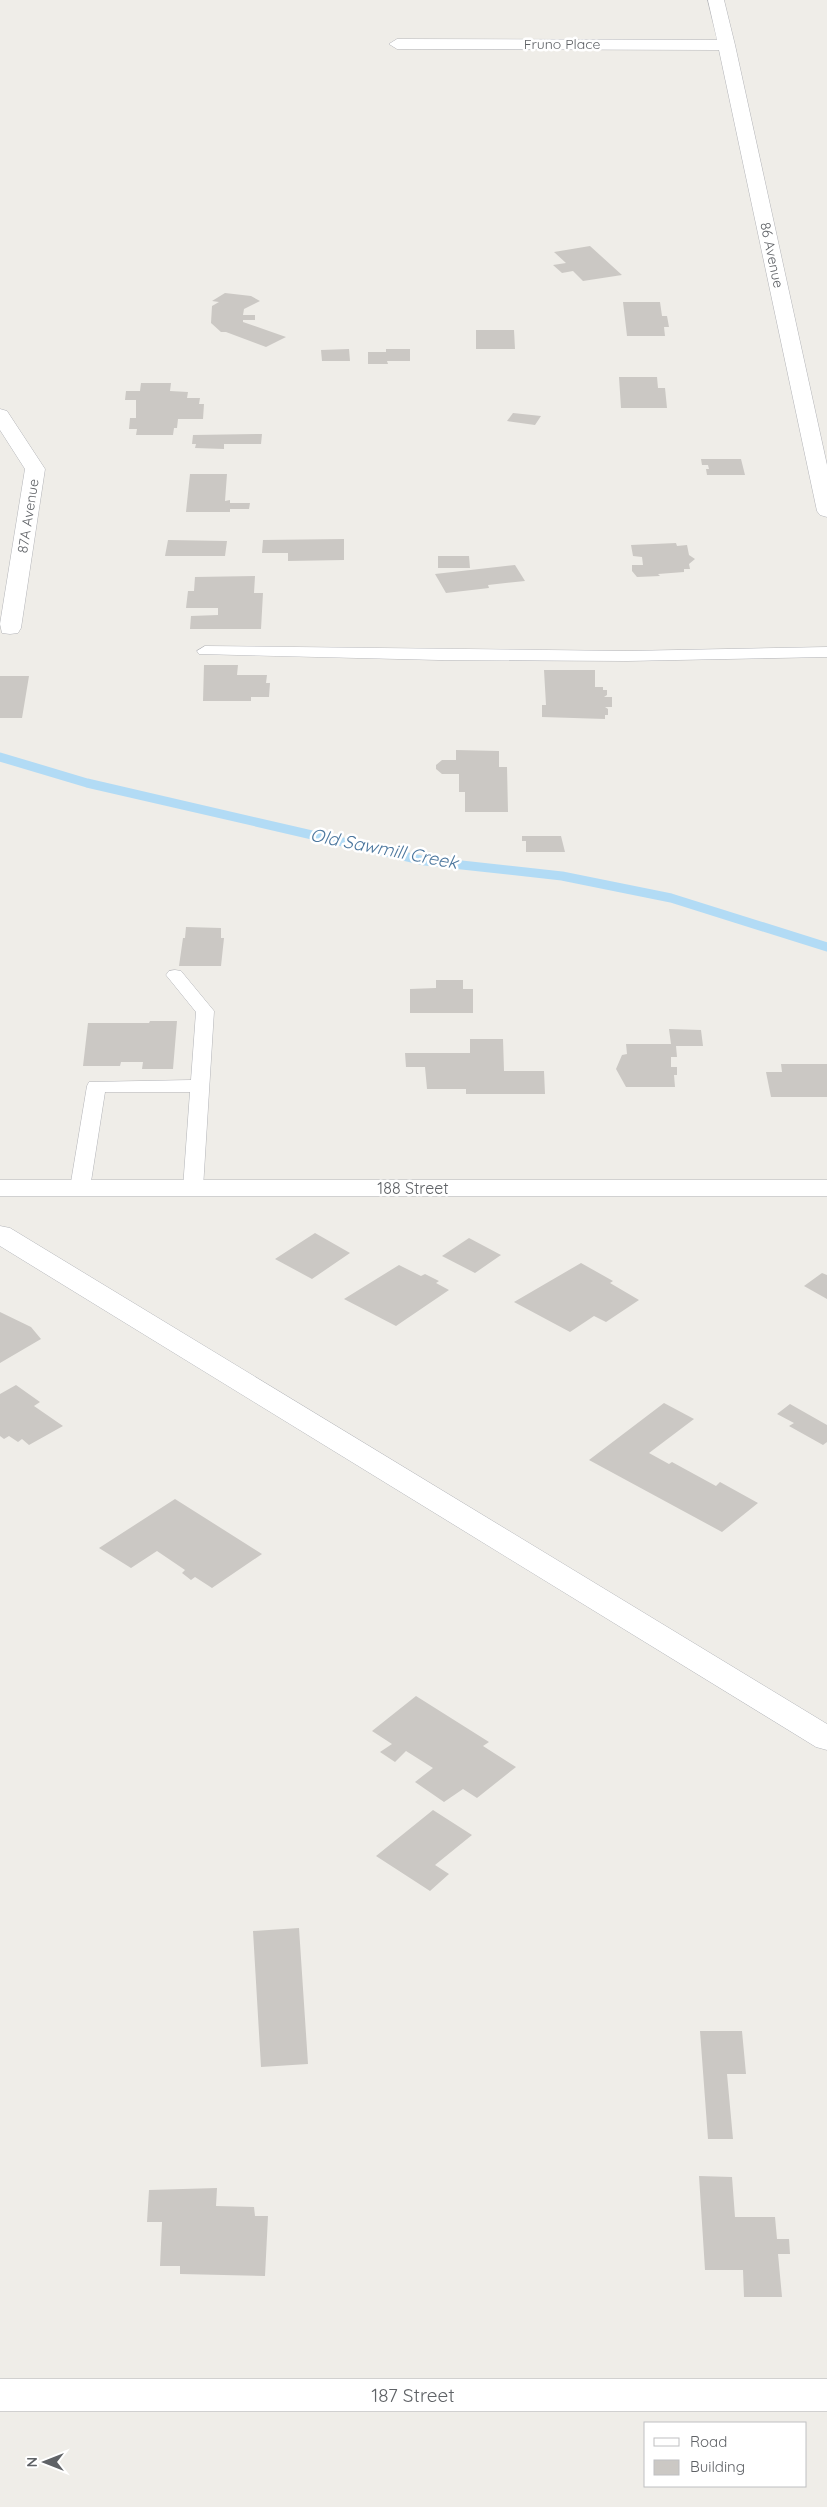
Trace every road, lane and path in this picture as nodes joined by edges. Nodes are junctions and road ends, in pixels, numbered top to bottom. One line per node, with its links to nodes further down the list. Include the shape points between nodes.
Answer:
1 (716, 0): 3 (street, 86 Avenue)
2 (397, 44): 3 (street, Fruno Place)
3 (727, 45): 5 (street, 86 Avenue)
4 (0, 415): 6 (street, 87A Avenue, via 36,469)
5 (827, 511)
6 (10, 628)
7 (205, 651): 8 (lane, via 439,656)
8 (827, 652)
9 (175, 975): 10 (lane, via 205,1012)
10 (200, 1086): 12 (lane, via 96,1086); 13 (lane)
11 (0, 1188): 12 (street, 188 Street)
12 (80, 1188): 13 (street, 188 Street)
13 (193, 1188): 14 (street, 188 Street)
14 (827, 1188)
15 (0, 1234): 16 (street)
16 (827, 1739)
17 (0, 2395): 18 (street, 187 Street)
18 (827, 2395)

